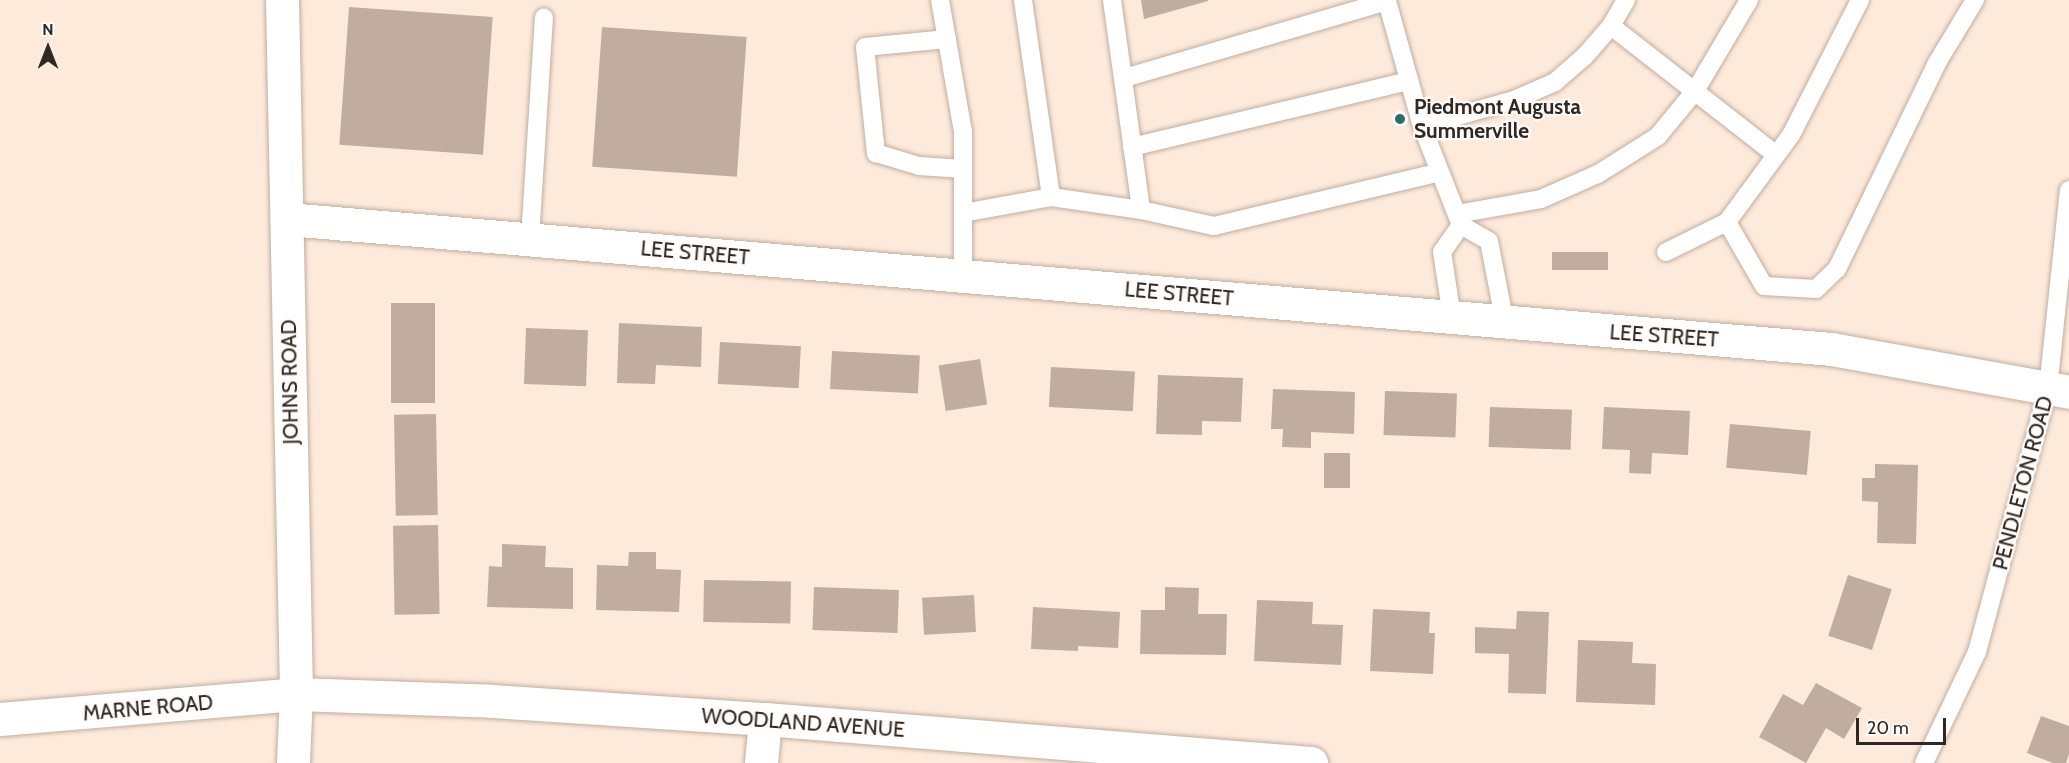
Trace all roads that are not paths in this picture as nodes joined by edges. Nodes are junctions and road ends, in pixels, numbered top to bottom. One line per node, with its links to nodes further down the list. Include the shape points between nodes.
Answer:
1 (282, 0): 24 (street, JOHNS ROAD)
2 (940, 0): 11 (lane)
3 (1023, 0): 21 (lane)
4 (1112, 0): 12 (lane)
5 (1626, 0): 10 (lane)
6 (1749, 0): 14 (lane)
7 (1860, 0): 17 (lane, via 1791,135)
8 (1975, 0): 26 (lane, via 1937,63 1836,269 1816,289 1764,286)
9 (544, 17): 27 (lane)
10 (1611, 26): 14 (lane); 15 (lane, via 1555,82 1514,100)
11 (947, 39): 18 (lane, via 963,132); 18 (lane, via 866,47 876,153 919,166)
12 (1124, 78): 13 (lane, via 1387,1); 16 (lane)
13 (1409, 81): 15 (lane); 16 (lane)
14 (1695, 91): 17 (lane); 25 (lane, via 1658,136 1598,174 1541,199)
15 (1422, 126): 19 (lane)
16 (1132, 147): 22 (lane)
17 (1776, 155): 26 (lane)
18 (963, 169): 23 (lane)
19 (1440, 172): 22 (lane, via 1214,226); 25 (lane)
20 (2069, 190): 32 (lane, PENDLETON ROAD)
21 (1051, 197): 22 (lane); 23 (lane)
22 (1141, 210)
23 (963, 213): 29 (lane)
24 (287, 219): 27 (street, LEE STREET); 33 (street, JOHNS ROAD)
25 (1459, 219): 30 (lane, via 1442,252); 31 (lane, via 1489,241)
26 (1727, 222): 28 (lane)
27 (530, 239): 29 (street, LEE STREET)
28 (1666, 252)
29 (963, 276): 30 (street, LEE STREET)
30 (1452, 317): 31 (street, LEE STREET)
31 (1505, 323): 32 (street, LEE STREET, via 1831,349)
32 (2059, 390): 39 (lane, PENDLETON ROAD, via 1977,652)
33 (296, 694): 34 (street, MARNE ROAD); 35 (street, WOODLAND AVENUE); 36 (street, JOHNS ROAD)
34 (0, 719)
35 (765, 719): 37 (street); 38 (street, WOODLAND AVENUE)
36 (293, 763)
37 (760, 763)
38 (1311, 763)
39 (1924, 763)

